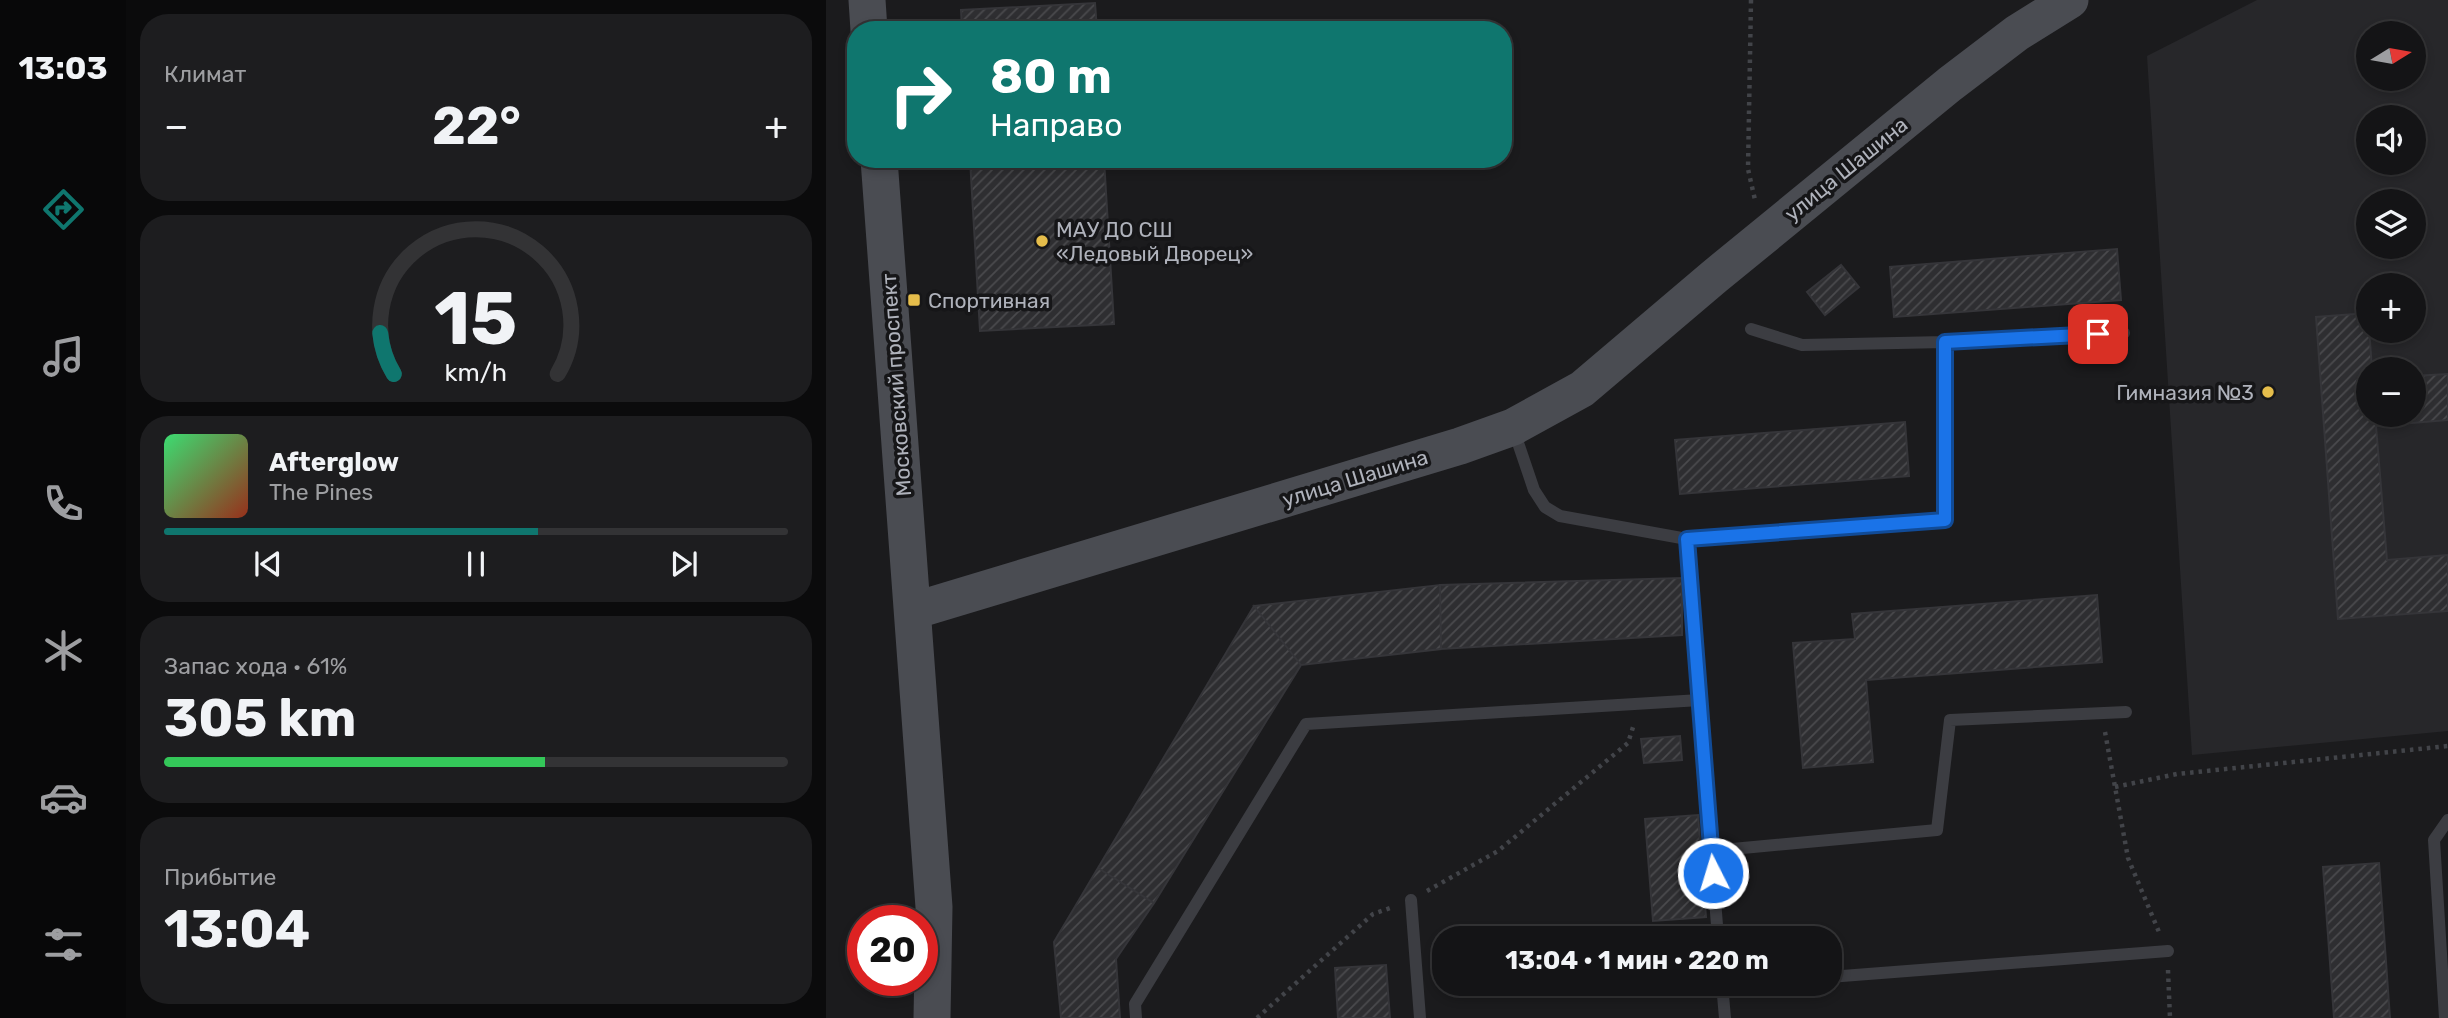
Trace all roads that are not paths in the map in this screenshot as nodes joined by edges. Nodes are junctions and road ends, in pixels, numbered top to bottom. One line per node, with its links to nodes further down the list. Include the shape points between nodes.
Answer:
1 (867, 0): 3 (street)
2 (2070, 0): 8 (street, улица Шашина, via 1950,84 1582,388)
3 (868, 21)
4 (880, 168): 10 (street, Московский проспект)
5 (1751, 329): 7 (lane, via 1802,345)
6 (2124, 333): 7 (lane)
7 (1945, 342): 9 (lane, via 1945,520)
8 (1513, 427): 9 (lane, via 1534,491 1560,516); 10 (street, улица Шашина)
9 (1687, 539): 11 (lane)
10 (913, 611): 20 (street, via 934,907)
11 (1700, 701): 14 (lane); 21 (lane, via 1306,724 1135,1004)
12 (2126, 712): 14 (lane, via 1950,720 1937,830)
13 (2448, 820): 24 (lane, via 2434,840)
14 (1712, 851): 16 (lane)
15 (1411, 900): 22 (lane)
16 (1717, 926)
17 (2168, 951): 18 (lane)
18 (1842, 976)
19 (1723, 996): 23 (lane)
20 (932, 1018)
21 (1136, 1018)
22 (1420, 1018)
23 (1725, 1018)
24 (2445, 1018)

